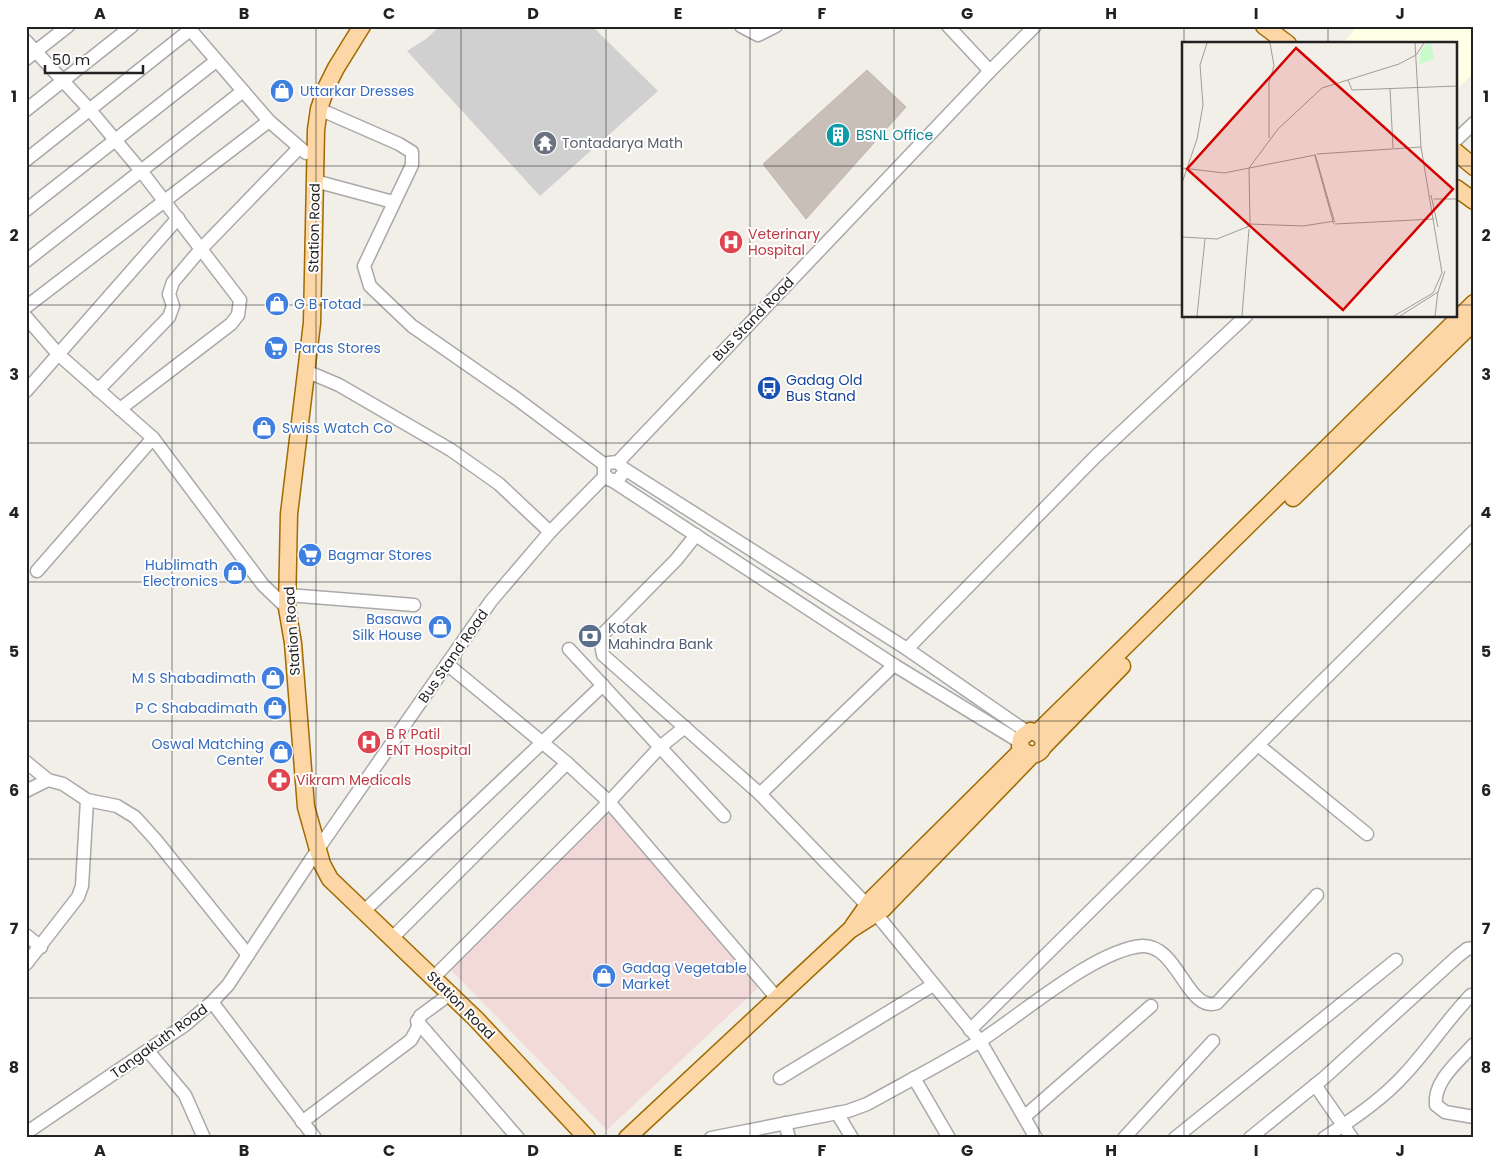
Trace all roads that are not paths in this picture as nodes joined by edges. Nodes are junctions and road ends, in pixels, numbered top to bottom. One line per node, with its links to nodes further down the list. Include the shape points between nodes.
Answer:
1 (68, 26): 12 (street)
2 (132, 26): 15 (street)
3 (362, 26): 17 (main road, Station Road, via 336,68)
4 (741, 26): 5 (street, via 758,35)
5 (776, 26)
6 (948, 26): 14 (street)
7 (1035, 26): 14 (street, Bus Stand Road)
8 (188, 28): 13 (street); 19 (street)
9 (1271, 28): 11 (main road)
10 (26, 41): 12 (street)
11 (1286, 42)
12 (31, 55): 15 (street)
13 (216, 60): 16 (street); 23 (street)
14 (990, 71): 50 (street, Bus Stand Road)
15 (63, 81): 18 (street); 19 (street)
16 (243, 91): 20 (street); 29 (street)
17 (319, 109): 26 (main road, Station Road); 34 (street, via 412,152 412,165)
18 (26, 110)
19 (90, 110): 23 (street); 27 (street)
20 (269, 121): 24 (street); 33 (street)
21 (1474, 123): 22 (street)
22 (1458, 138)
23 (115, 140): 29 (street); 35 (street)
24 (299, 148): 26 (street); 37 (street)
25 (1458, 154): 28 (main road)
26 (316, 159): 30 (main road, Station Road)
27 (26, 160)
28 (1474, 167)
29 (142, 172): 33 (street); 38 (street)
30 (315, 181): 34 (street); 45 (main road, Station Road, via 312,323)
31 (1458, 189): 32 (main road)
32 (1474, 201)
33 (166, 202): 36 (street); 40 (street)
34 (393, 202): 50 (street, via 364,266 370,286 412,326)
35 (26, 210)
36 (178, 218): 37 (street); 44 (street)
37 (200, 250): 46 (street, via 170,288 173,306 169,318); 48 (street, via 240,300 238,315 231,324)
38 (26, 261)
39 (1474, 303): 64 (main road)
40 (26, 307)
41 (26, 317): 44 (street)
42 (1244, 318): 58 (street, via 1095,457)
43 (1474, 322): 64 (main road, via 1184,602)
44 (58, 354): 46 (street); 47 (street)
45 (306, 371): 52 (street, via 340,384 451,450 498,484); 55 (main road, Station Road, via 289,514)
46 (98, 390): 48 (street)
47 (26, 391)
48 (120, 409): 49 (street)
49 (152, 438): 54 (street); 55 (street, via 264,585)
50 (613, 470): 52 (street, Bus Stand Road); 53 (street); 58 (street)
51 (1474, 531): 65 (street)
52 (550, 532): 59 (street, Bus Stand Road, via 491,601)
53 (696, 535): 60 (street); 62 (street, via 676,560 604,633 601,644 603,655 611,665)
54 (37, 571)
55 (288, 601): 56 (street); 76 (main road, Station Road, via 306,807)
56 (414, 605)
57 (569, 648): 61 (street)
58 (907, 650): 64 (street)
59 (447, 664): 63 (street); 76 (street, Bus Stand Road)
60 (894, 665): 64 (street); 71 (street)
61 (602, 684): 63 (street); 66 (street)
62 (685, 727): 66 (street); 71 (street)
63 (541, 742): 68 (street); 79 (street)
64 (1030, 743): 78 (main road)
65 (1258, 745): 75 (street); 95 (street)
66 (660, 747): 73 (street); 74 (street)
67 (26, 762): 69 (street)
68 (568, 763): 73 (street); 81 (street)
69 (48, 780): 70 (street); 72 (street, via 63,784)
70 (26, 790)
71 (760, 794): 78 (street)
72 (87, 800): 82 (street, via 82,886 78,897); 84 (street, via 117,806 135,817)
73 (609, 802): 87 (street); 91 (street)
74 (724, 816)
75 (1367, 834)
76 (318, 849): 79 (main road, Station Road, via 330,879); 84 (street, Tangakuth Road)
77 (1317, 895): 96 (street, via 1217,1003 1204,1003 1169,959 1154,947 1142,946 1109,955 1089,966)
78 (872, 910): 88 (street); 91 (main road)
79 (364, 911): 81 (main road, Station Road)
80 (26, 935): 82 (street)
81 (392, 938): 87 (main road, Station Road)
82 (41, 948): 86 (street)
83 (1474, 948): 102 (street, via 1458,956)
84 (248, 955): 92 (street, Tangakuth Road)
85 (1396, 960): 121 (street)
86 (26, 964)
87 (433, 978): 89 (main road, Station Road)
88 (933, 985): 95 (street); 100 (street)
89 (450, 994): 94 (street, via 426,1010); 113 (main road, Station Road)
90 (1471, 995): 108 (street, via 1405,1075)
91 (776, 997): 114 (main road)
92 (212, 1002): 99 (street, Tangakuth Road, via 185,1026); 106 (street)
93 (1151, 1006): 104 (street)
94 (418, 1021): 106 (street, via 410,1040); 112 (street)
95 (970, 1030): 96 (street)
96 (980, 1041): 101 (street); 104 (street)
97 (1213, 1042): 120 (street)
98 (1474, 1044): 105 (street, via 1438,1085 1434,1096 1436,1105 1445,1112)
99 (148, 1051): 109 (street, Tangakuth Road); 110 (street, via 185,1095)
100 (780, 1078)
101 (914, 1078): 103 (street, via 867,1104); 118 (street)
102 (1315, 1085): 108 (street); 122 (street)
103 (837, 1113): 107 (street); 117 (street)
104 (1024, 1117): 119 (street)
105 (1474, 1117)
106 (302, 1122): 111 (street)
107 (784, 1123): 115 (street); 116 (street)
108 (1343, 1126): 123 (street); 124 (street)
109 (26, 1133)
110 (204, 1138)
111 (315, 1138)
112 (518, 1138)
113 (587, 1138)
114 (627, 1138)
115 (711, 1138)
116 (789, 1138)
117 (852, 1138)
118 (949, 1138)
119 (1036, 1138)
120 (1124, 1138)
121 (1176, 1138)
122 (1250, 1138)
123 (1324, 1138)
124 (1352, 1138)

